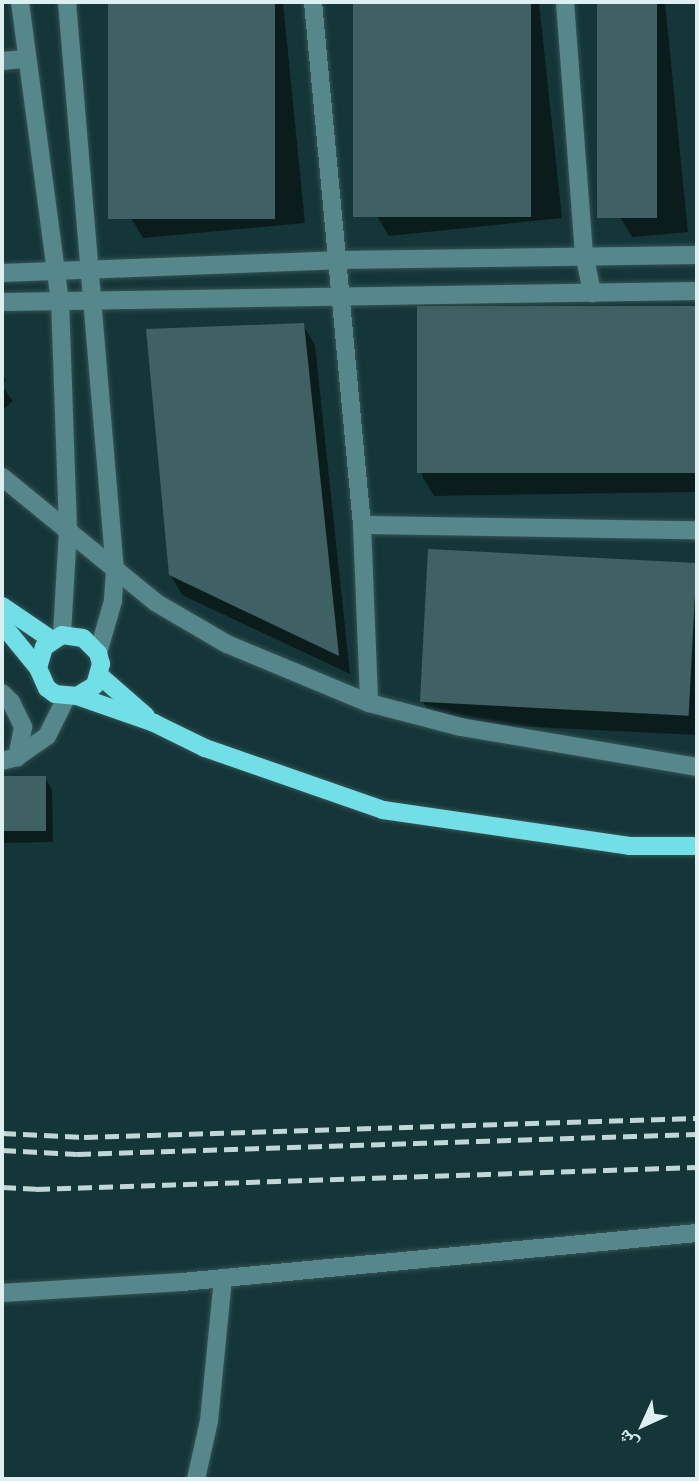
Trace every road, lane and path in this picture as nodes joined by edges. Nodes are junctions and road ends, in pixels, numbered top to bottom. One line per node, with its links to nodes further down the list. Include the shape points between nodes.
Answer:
1 (20, 2): 5 (street)
2 (67, 2): 10 (street)
3 (313, 2): 9 (street)
4 (565, 2): 7 (street)
5 (26, 59): 6 (street); 11 (street)
6 (2, 61)
7 (584, 254): 8 (street); 9 (street); 14 (street)
8 (697, 255)
9 (337, 260): 10 (street); 15 (street)
10 (90, 269): 11 (street); 17 (street)
11 (56, 271): 12 (street); 16 (street)
12 (2, 273)
13 (697, 291): 14 (street)
14 (592, 293): 15 (street)
15 (340, 298): 17 (street); 20 (street)
16 (60, 299): 17 (street); 18 (street); 21 (street)
17 (94, 299): 23 (street)
18 (2, 302)
19 (2, 477): 21 (street)
20 (362, 525): 22 (street); 32 (street)
21 (68, 530): 23 (street); 26 (street)
22 (697, 530)
23 (115, 571): 27 (street, via 113,601); 32 (street, via 155,602 227,644)
24 (2, 606): 26 (main road)
25 (2, 624): 28 (main road)
26 (57, 638): 27 (main road, via 83,638); 28 (main road, via 44,647)
27 (98, 653): 29 (main road)
28 (38, 668): 31 (main road, via 47,688)
29 (99, 675): 31 (main road, via 94,685); 33 (main road)
30 (2, 693): 34 (street, via 23,727)
31 (72, 696): 33 (main road); 34 (street, via 47,736)
32 (369, 703): 35 (street, via 461,727)
33 (154, 723): 36 (main road, via 205,748 383,810 629,846)
34 (9, 759)
35 (697, 767)
36 (697, 846)
37 (697, 1233): 38 (street)
38 (223, 1279): 39 (street); 40 (street, via 209,1421)
39 (2, 1293)
40 (196, 1479)

